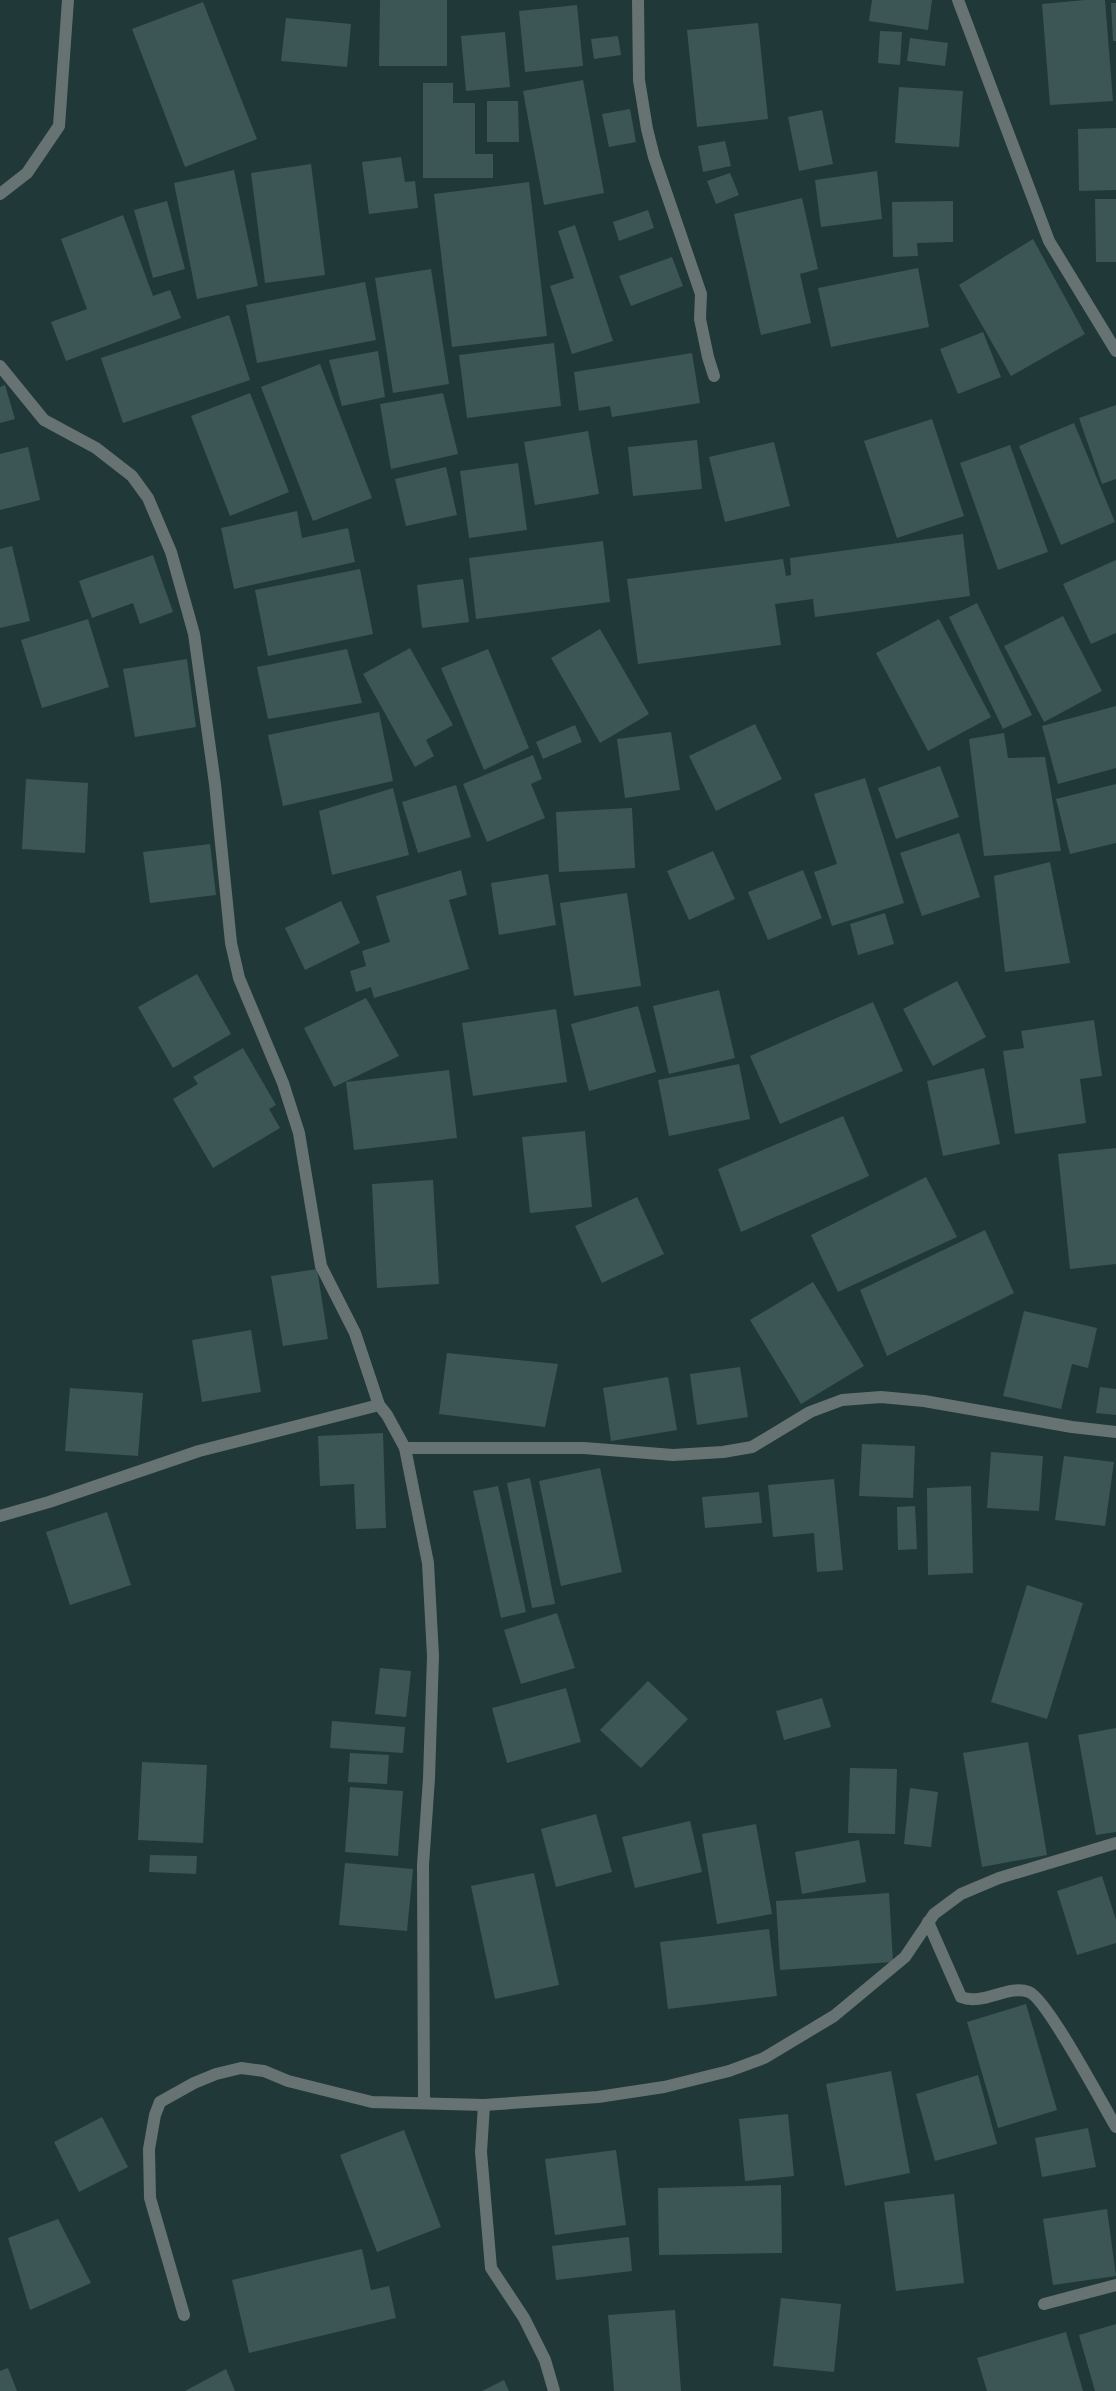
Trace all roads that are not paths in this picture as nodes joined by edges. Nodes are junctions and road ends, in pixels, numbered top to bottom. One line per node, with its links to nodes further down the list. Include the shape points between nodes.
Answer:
1 (68, 0): 4 (street, via 58,126 27,173)
2 (639, 0): 7 (street, via 639,80 647,129 701,294 700,319)
3 (958, 0): 5 (street, via 1049,241)
4 (0, 194)
5 (1116, 351)
6 (0, 366): 8 (street, via 44,420 96,448 132,476 148,498 171,552 194,634 215,784 231,944 239,978 283,1083 298,1133 321,1266 355,1333)
7 (714, 376)
8 (379, 1405): 10 (street); 11 (street, via 199,1451)
9 (1116, 1432): 10 (street, via 881,1397 842,1400 810,1412 753,1447 723,1452 673,1455 584,1448)
10 (405, 1448): 14 (street, via 428,1563 433,1656 423,1865)
11 (0, 1516)
12 (1116, 1843): 13 (street, via 981,1884 961,1894)
13 (928, 1922): 15 (street, via 905,1957 834,2016 764,2058 664,2087 598,2097); 16 (street, via 961,1997 971,2001 1028,1991 1035,1996 1061,2032)
14 (424, 2103): 15 (street); 19 (street, via 372,2102 241,2068 194,2083 160,2102 151,2133 150,2198)
15 (484, 2105): 20 (street, via 481,2152 491,2268 524,2318 545,2360)
16 (1116, 2127)
17 (1116, 2284): 18 (street)
18 (1044, 2304)
19 (184, 2315)
20 (554, 2391)

